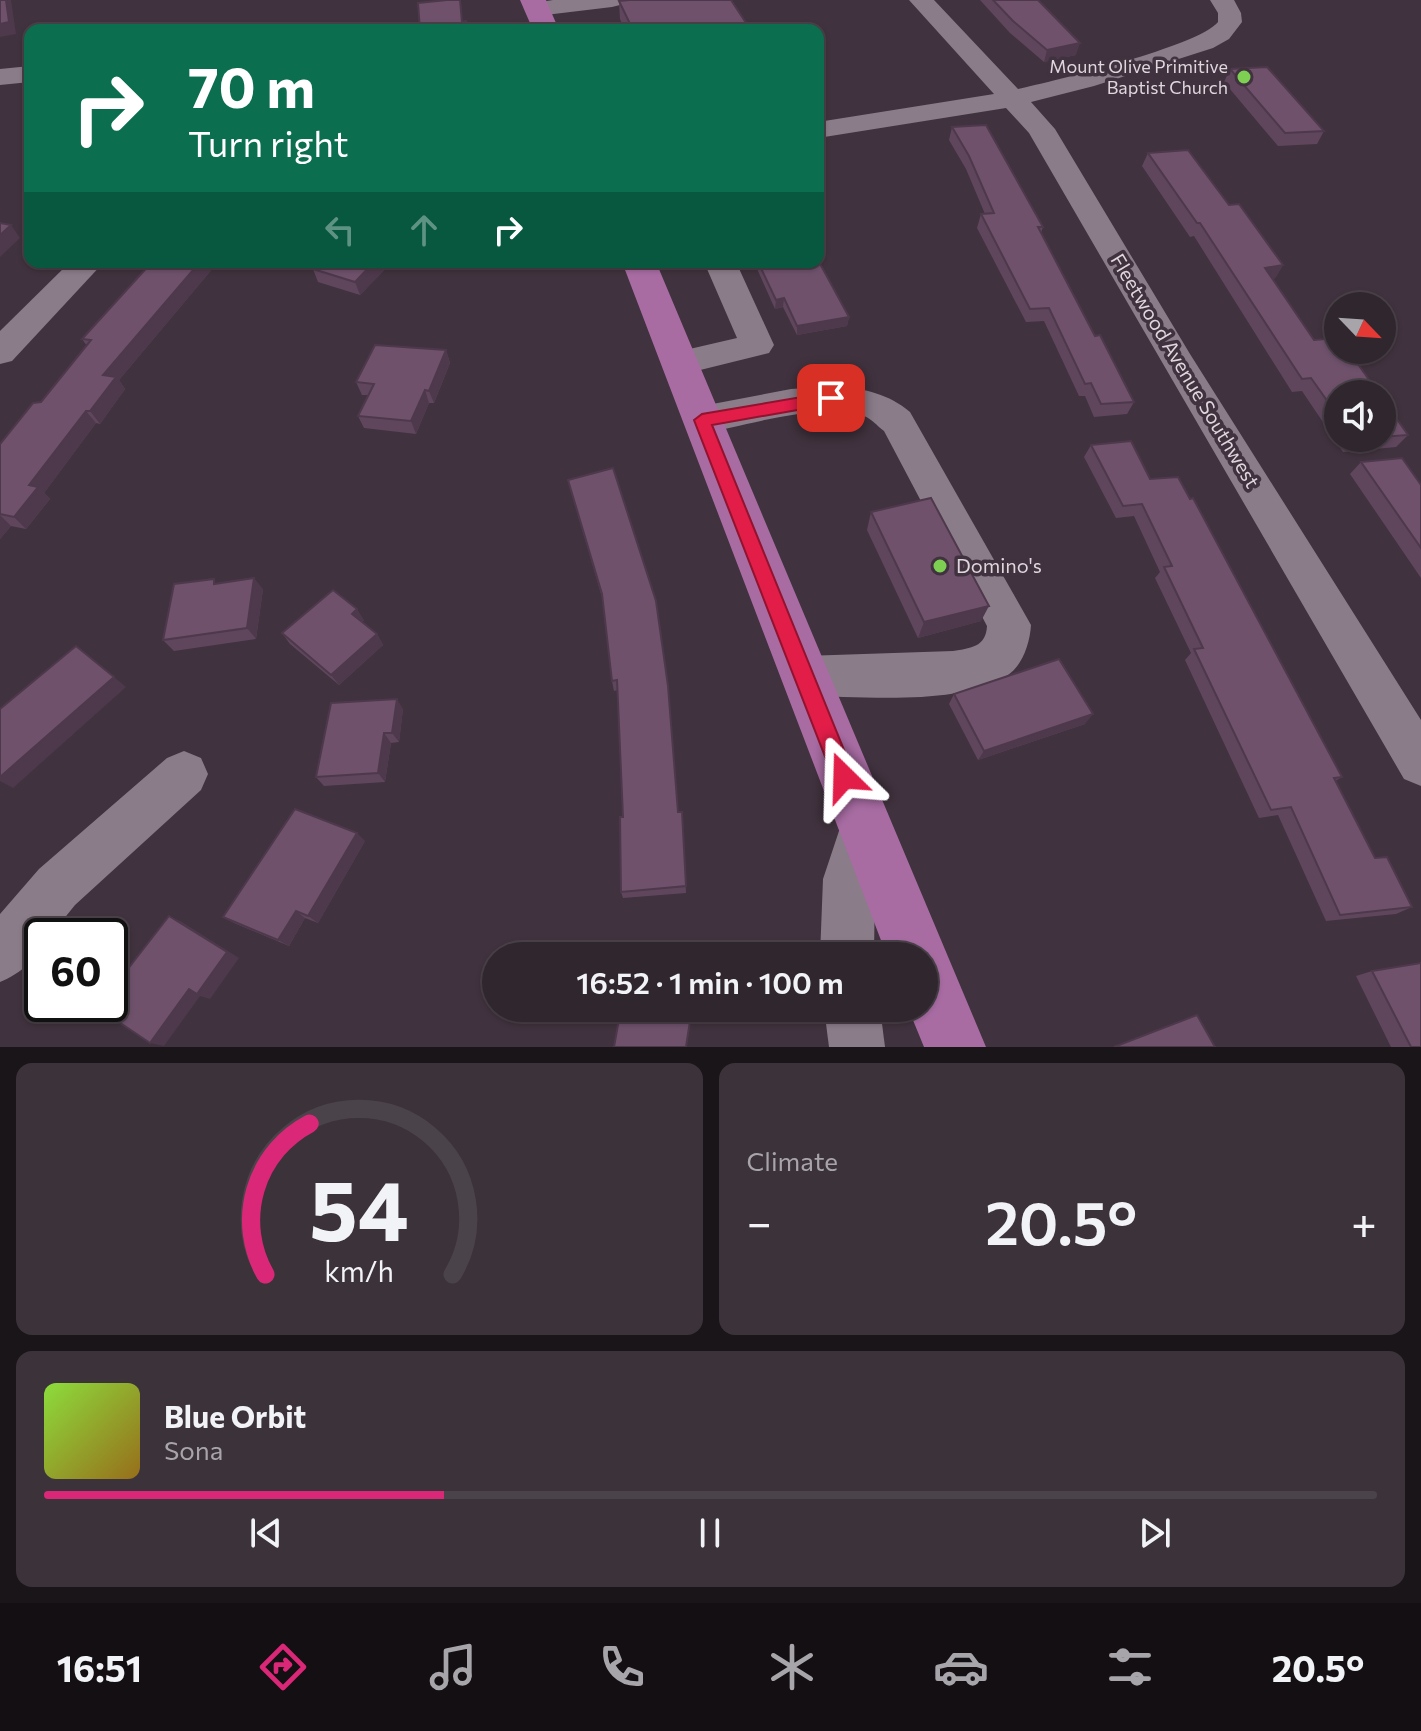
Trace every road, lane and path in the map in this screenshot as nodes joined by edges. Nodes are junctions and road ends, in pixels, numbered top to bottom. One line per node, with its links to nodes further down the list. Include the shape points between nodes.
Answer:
1 (612, 0): 4 (street)
2 (921, 0): 7 (street, Fleetwood Avenue Southwest)
3 (1222, 0): 7 (street, via 1230,21 1210,39 1119,72)
4 (539, 13)
5 (24, 75): 6 (street)
6 (0, 77)
7 (1014, 99): 8 (street); 16 (street, Fleetwood Avenue Southwest, via 1041,129)
8 (824, 129)
9 (82, 268): 12 (street)
10 (644, 268): 13 (main road)
11 (723, 268): 13 (street, via 757,345)
12 (0, 352)
13 (680, 363): 14 (main road)
14 (702, 420): 15 (main road); 15 (street, via 831,398 881,408 897,422 1009,625 1004,650 991,661 959,670)
15 (804, 676): 18 (main road)
16 (1421, 763)
17 (184, 774): 21 (street, via 57,887)
18 (864, 828): 19 (street, via 849,879); 20 (main road)
19 (847, 942)
20 (911, 942)
21 (0, 955)
22 (938, 1006): 25 (main road)
23 (854, 1022): 24 (street)
24 (857, 1047)
25 (955, 1047)

